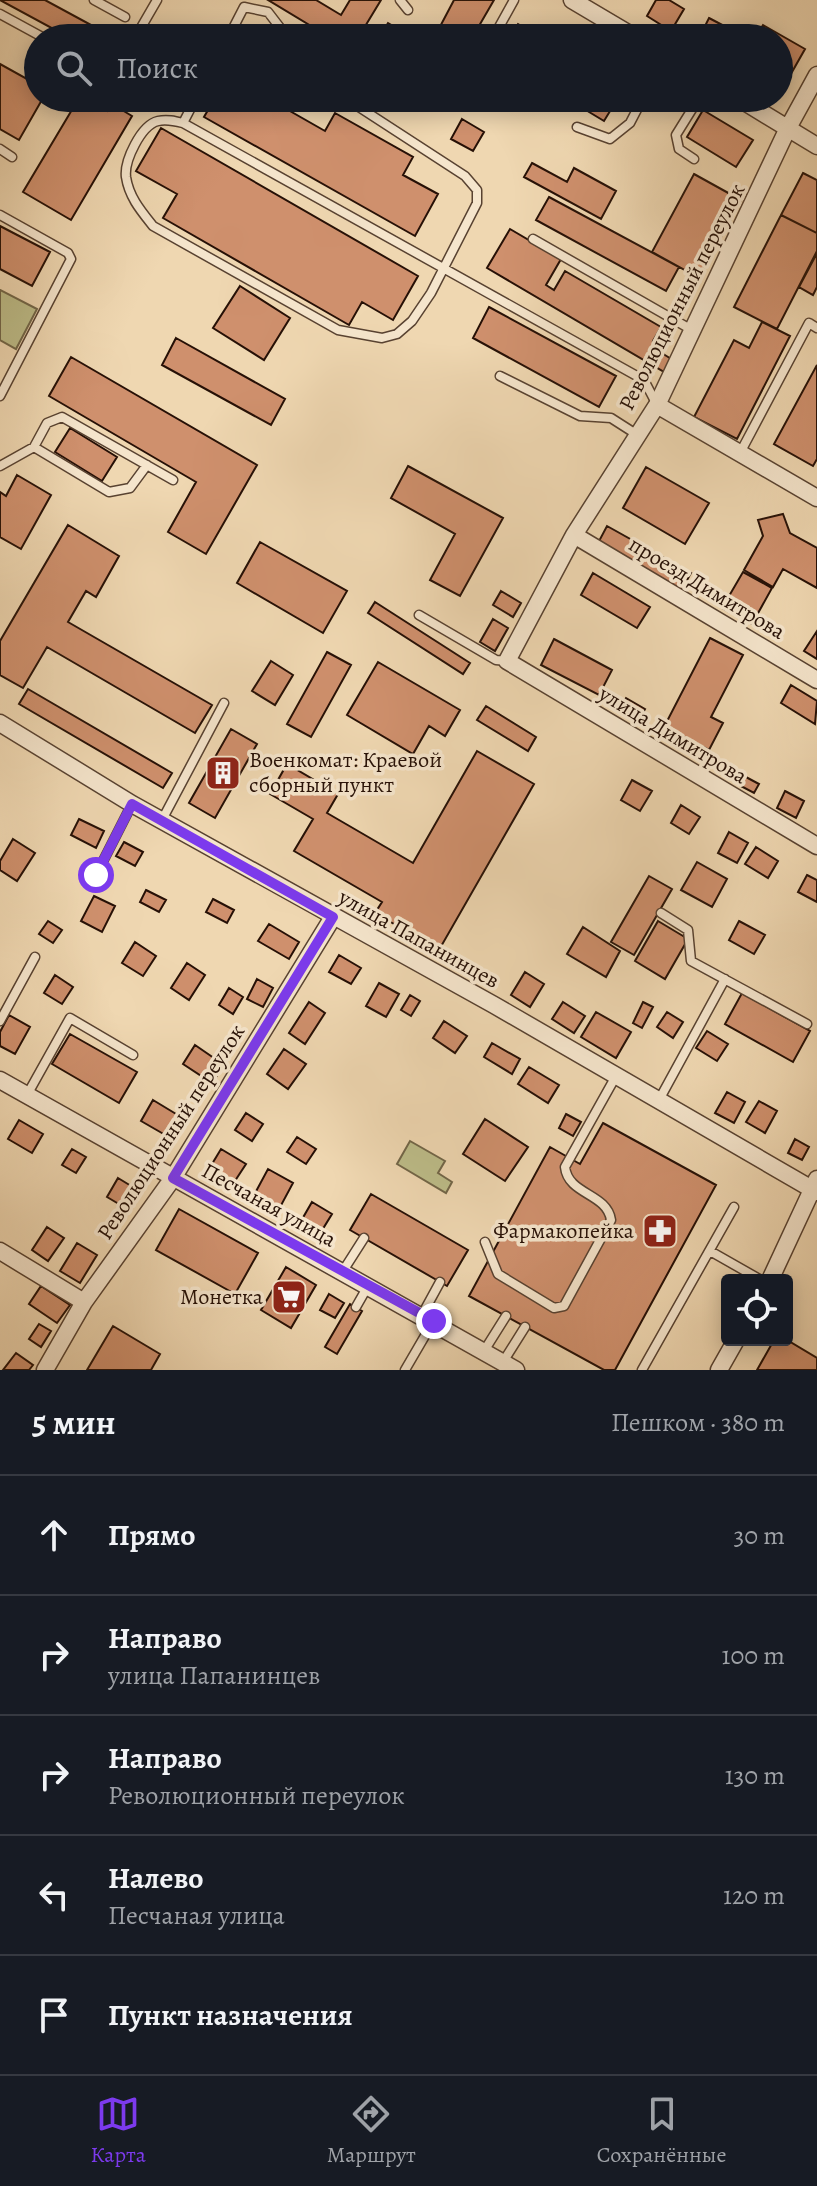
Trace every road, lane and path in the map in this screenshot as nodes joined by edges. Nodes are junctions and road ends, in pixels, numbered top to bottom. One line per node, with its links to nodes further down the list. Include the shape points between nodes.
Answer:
1 (94, 0): 8 (lane)
2 (157, 0): 9 (lane)
3 (400, 0): 6 (lane)
4 (514, 0): 12 (lane)
5 (572, 0): 13 (street)
6 (408, 10)
7 (0, 14): 14 (lane)
8 (125, 17)
9 (143, 24)
10 (235, 24): 11 (lane, via 244,7 268,12)
11 (277, 24)
12 (501, 24)
13 (612, 24)
14 (24, 27)
15 (817, 75): 23 (street, Революционный переулок)
16 (189, 112): 21 (lane)
17 (367, 112): 30 (lane, via 465,176 477,190 477,203)
18 (636, 112): 22 (lane, via 610,139)
19 (690, 112): 27 (lane, via 676,135 679,149)
20 (761, 112): 23 (street)
21 (183, 123): 30 (lane); 30 (lane, via 149,125 127,161 126,178 136,207 153,226 214,262 338,330 382,338 412,321)
22 (577, 127)
23 (788, 128): 24 (street); 32 (street, Революционный переулок)
24 (817, 146)
25 (0, 149): 26 (lane)
26 (12, 157)
27 (694, 159)
28 (0, 215): 34 (lane, via 71,259)
29 (533, 239): 32 (lane)
30 (444, 270): 35 (lane, via 644,380)
31 (817, 328): 38 (lane, via 809,323)
32 (694, 331): 35 (street, Революционный переулок)
33 (500, 376): 36 (lane, via 580,416 611,418)
34 (0, 396)
35 (657, 405): 36 (street, Революционный переулок); 38 (street)
36 (636, 434): 43 (street, Революционный переулок)
37 (34, 447): 39 (lane, via 109,492 130,488); 39 (lane, via 47,423 62,417); 40 (lane)
38 (739, 453): 42 (street)
39 (147, 465): 41 (lane)
40 (0, 466)
41 (173, 480)
42 (817, 498)
43 (574, 535): 45 (street, Революционный переулок); 46 (street, проезд Димитрова)
44 (419, 615): 45 (lane, via 496,660)
45 (507, 661): 51 (street, улица Димитрова)
46 (817, 680)
47 (224, 703): 50 (lane)
48 (0, 723): 49 (street, улица Папанинцев)
49 (132, 804): 50 (street, улица Папанинцев); 52 (lane)
50 (162, 820): 54 (street, улица Папанинцев)
51 (817, 846)
52 (96, 875)
53 (661, 913): 56 (lane, via 688,930 691,961)
54 (333, 917): 60 (street, улица Папанинцев); 64 (street, Революционный переулок)
55 (35, 957): 57 (lane)
56 (725, 979): 58 (lane); 63 (lane)
57 (0, 1021)
58 (807, 1024)
59 (133, 1055): 62 (lane, via 70,1018)
60 (616, 1076): 63 (street, улица Папанинцев); 68 (lane, via 565,1167 572,1185 605,1205 611,1220 564,1306 554,1308 498,1274)
61 (0, 1080): 62 (street, Песчаная улица)
62 (27, 1095): 64 (street, Песчаная улица)
63 (658, 1101): 65 (street, улица Папанинцев)
64 (173, 1178): 71 (street, Песчаная улица); 76 (street, Революционный переулок)
65 (815, 1187): 73 (street)
66 (734, 1207): 70 (lane)
67 (364, 1238): 71 (lane)
68 (485, 1242)
69 (0, 1251): 76 (street)
70 (710, 1251): 72 (lane); 86 (lane)
71 (343, 1271): 75 (street, Песчаная улица)
72 (750, 1274)
73 (773, 1274)
74 (440, 1282): 79 (lane)
75 (368, 1285): 77 (lane); 79 (street, Песчаная улица)
76 (84, 1302): 84 (street, Революционный переулок)
77 (356, 1307)
78 (506, 1316): 82 (lane)
79 (428, 1318): 82 (street, Песчаная улица); 85 (lane)
80 (525, 1327): 83 (lane)
81 (733, 1346): 87 (street)
82 (484, 1351): 83 (street, Песчаная улица)
83 (510, 1366)
84 (45, 1370)
85 (405, 1370)
86 (642, 1370)
87 (719, 1370)

